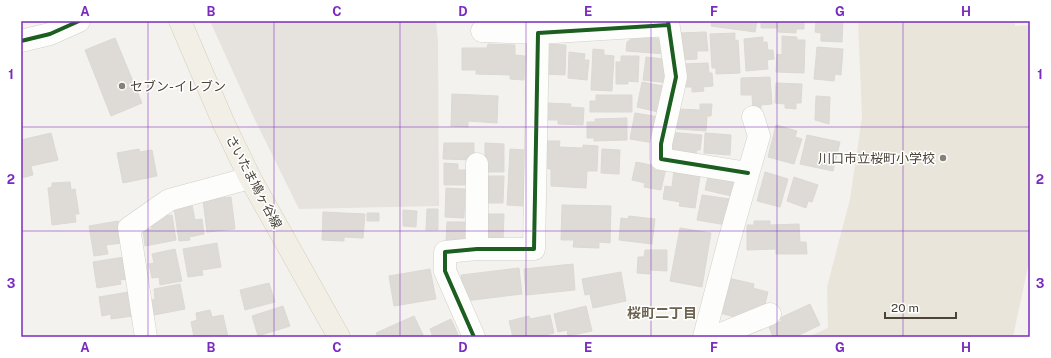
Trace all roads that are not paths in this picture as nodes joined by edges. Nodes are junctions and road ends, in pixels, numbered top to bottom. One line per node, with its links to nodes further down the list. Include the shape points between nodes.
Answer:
1 (78, 21): 6 (street, via 50,34)
2 (180, 21): 10 (main road, さいたま鳩ヶ谷線)
3 (668, 23): 5 (street); 9 (street, via 676,77 661,144 661,159)
4 (482, 31): 5 (street)
5 (538, 33): 11 (street, via 534,249)
6 (21, 41)
7 (754, 117): 9 (street, via 759,136)
8 (477, 164): 11 (street)
9 (748, 173): 16 (street)
10 (250, 178): 13 (street, via 169,200 129,228); 14 (main road, さいたま鳩ヶ谷線)
11 (477, 249): 15 (street, via 445,252 445,271)
12 (770, 314): 17 (street)
13 (146, 337)
14 (339, 337)
15 (474, 337)
16 (704, 337)
17 (714, 337)

